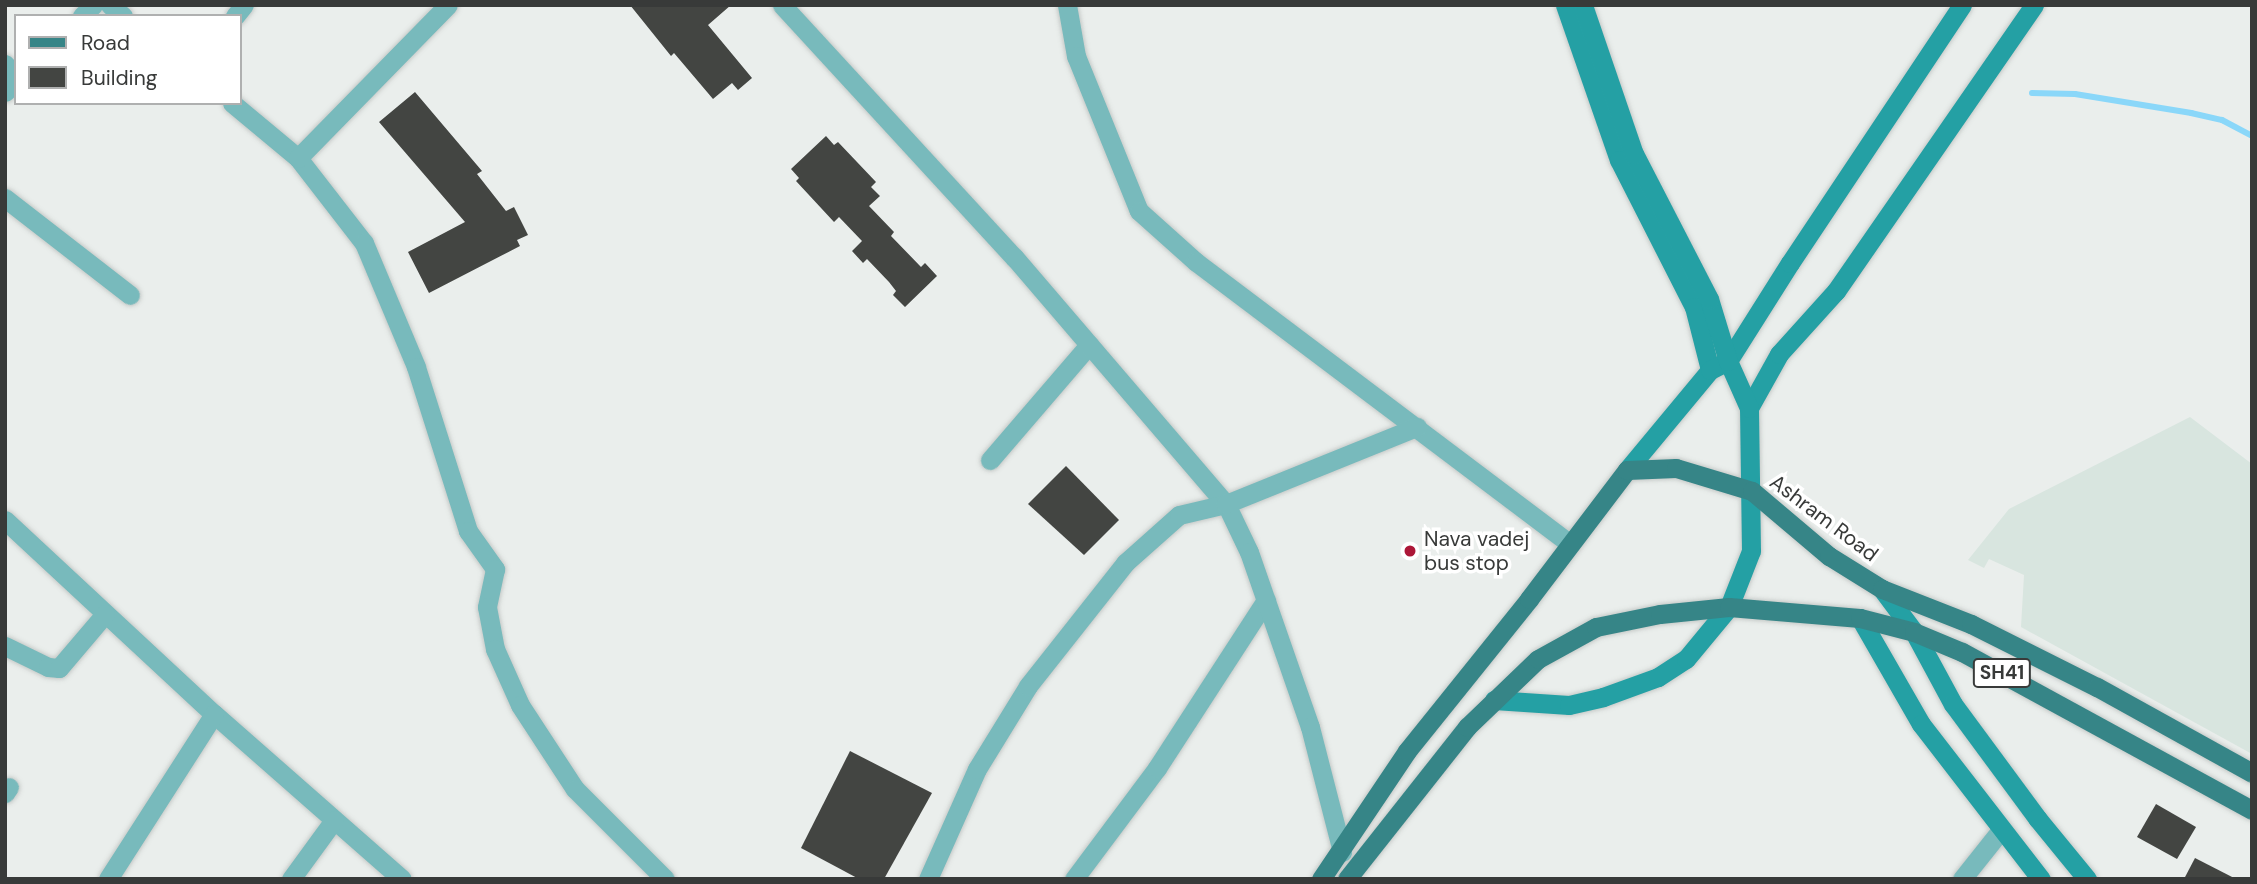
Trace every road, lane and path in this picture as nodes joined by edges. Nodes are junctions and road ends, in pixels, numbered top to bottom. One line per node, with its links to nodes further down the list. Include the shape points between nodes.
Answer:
1 (448, 5): 9 (street)
2 (782, 5): 12 (street)
3 (1067, 5): 16 (street, via 1076,56 1139,211 1196,262)
4 (1565, 5): 14 (main road, via 1619,160 1694,307)
5 (1583, 5): 13 (main road, via 1634,154 1709,299)
6 (1962, 5): 13 (main road)
7 (2034, 5): 15 (main road, via 1836,291 1779,354)
8 (234, 105): 9 (street)
9 (298, 158): 40 (street, via 364,243 416,367 468,531 495,569 489,618 495,649 520,705 575,789)
10 (5, 198): 11 (street)
11 (130, 295)
12 (1089, 345): 17 (street); 20 (street)
13 (1728, 361): 14 (main road); 15 (main road)
14 (1710, 370): 18 (main road)
15 (1749, 408): 19 (main road)
16 (1417, 427): 20 (street); 22 (street)
17 (990, 460)
18 (1627, 470): 19 (main road, Ashram Road, via 1676,468); 22 (main road)
19 (1752, 491): 23 (main road, Ashram Road, via 1829,556); 25 (main road, via 1751,551)
20 (1226, 505): 24 (street); 41 (street, via 1179,515 1125,563 1021,698 977,769)
21 (5, 520): 26 (street)
22 (1570, 544): 36 (main road, via 1407,751)
23 (1882, 589): 28 (main road); 32 (main road, Ashram Road, via 1971,624)
24 (1266, 600): 36 (street, via 1310,727); 42 (street, via 1157,768)
25 (1729, 607): 27 (main road, SH41); 30 (main road, SH41, via 1596,627 1538,659); 30 (main road, via 1686,659 1658,677 1569,705)
26 (105, 614): 29 (street, via 59,668); 31 (street)
27 (1860, 618): 28 (main road, SH41); 35 (main road, via 1921,724)
28 (1914, 632): 33 (main road, SH41, via 1962,652); 47 (main road, via 1953,704)
29 (5, 646)
30 (1494, 700): 44 (main road, SH41, via 1467,727)
31 (214, 714): 34 (street); 37 (street)
32 (2252, 773)
33 (2252, 810)
34 (334, 820): 38 (street); 39 (street)
35 (2001, 830): 45 (street); 46 (main road)
36 (1342, 852): 43 (main road)
37 (108, 879)
38 (291, 879)
39 (402, 879)
40 (665, 879)
41 (928, 879)
42 (1074, 879)
43 (1321, 879)
44 (1347, 879)
45 (1962, 879)
46 (2041, 879)
47 (2087, 879)

